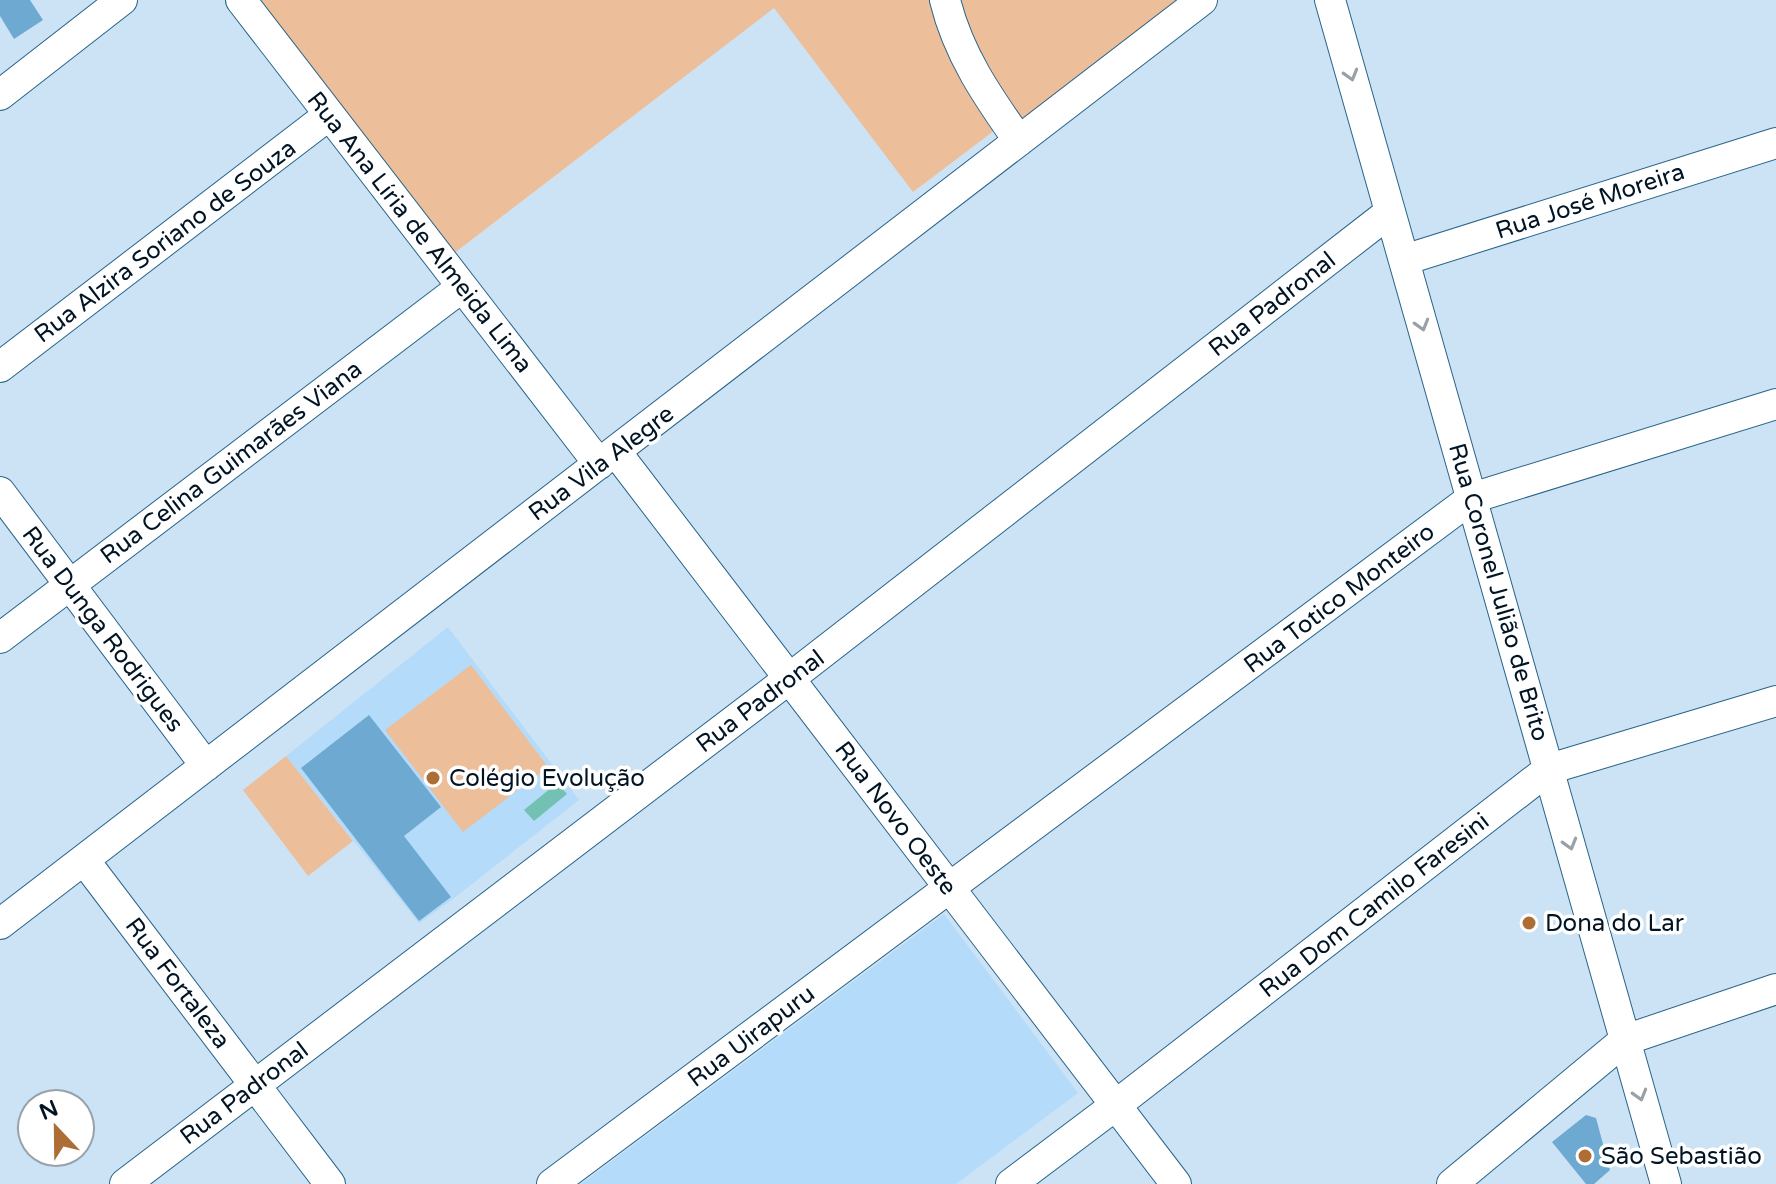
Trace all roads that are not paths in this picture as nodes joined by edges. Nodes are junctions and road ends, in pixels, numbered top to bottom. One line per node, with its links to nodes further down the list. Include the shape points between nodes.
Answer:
1 (122, 0): 6 (street)
2 (241, 0): 7 (street, Rua Ana Líria de Almeida Lima)
3 (945, 0): 8 (street, via 965,57)
4 (1202, 0): 8 (street, Rua Vila Alegre)
5 (1330, 0): 10 (street, Rua Coronel Julião de Brito, one-way to 10)
6 (0, 95)
7 (329, 115): 12 (street, Rua Ana Líria de Almeida Lima); 13 (street, Rua Alzira Soriano de Souza)
8 (1019, 141): 15 (street, Rua Vila Alegre)
9 (1776, 143): 11 (street, Rua José Moreira)
10 (1390, 212): 11 (street, Rua Coronel Julião de Brito); 20 (street, Rua Padronal)
11 (1404, 260): 17 (street, Rua Coronel Julião de Brito, one-way to 17)
12 (462, 287): 15 (street, Rua Ana Líria de Almeida Lima); 18 (street, Rua Celina Guimarães Viana)
13 (0, 367)
14 (1776, 404): 17 (street, Rua Totico Monteiro)
15 (607, 458): 20 (street, Rua Novo Oeste); 22 (street, Rua Vila Alegre)
16 (0, 492): 18 (street, Rua Dunga Rodrigues)
17 (1472, 498): 23 (street, Rua Coronel Julião de Brito); 25 (street, Rua Totico Monteiro)
18 (70, 585): 19 (street, Rua Celina Guimarães Viana); 22 (street, Rua Dunga Rodrigues)
19 (0, 638)
20 (790, 678): 25 (street, Rua Novo Oeste); 29 (street, Rua Padronal)
21 (1776, 701): 23 (street, Rua Dom Camilo Faresini)
22 (206, 766): 24 (street, Rua Vila Alegre)
23 (1549, 769): 28 (street, Rua Coronel Julião de Brito, one-way to 28); 30 (street, Rua Dom Camilo Faresini)
24 (84, 860): 26 (street, Rua Vila Alegre); 29 (street, Rua Fortaleza)
25 (950, 888): 30 (street, Rua Novo Oeste); 33 (street, Rua Uirapuru)
26 (0, 924)
27 (1776, 989): 28 (street)
28 (1625, 1040): 36 (street); 37 (street, Rua Coronel Julião de Brito, one-way to 37)
29 (255, 1085): 31 (street, Rua Padronal); 32 (street, Rua Fortaleza)
30 (1116, 1105): 34 (street, Rua Dom Camilo Faresini); 35 (street, Rua Novo Oeste)
31 (125, 1184)
32 (330, 1184)
33 (552, 1184)
34 (1011, 1184)
35 (1176, 1184)
36 (1452, 1184)
37 (1666, 1184)

